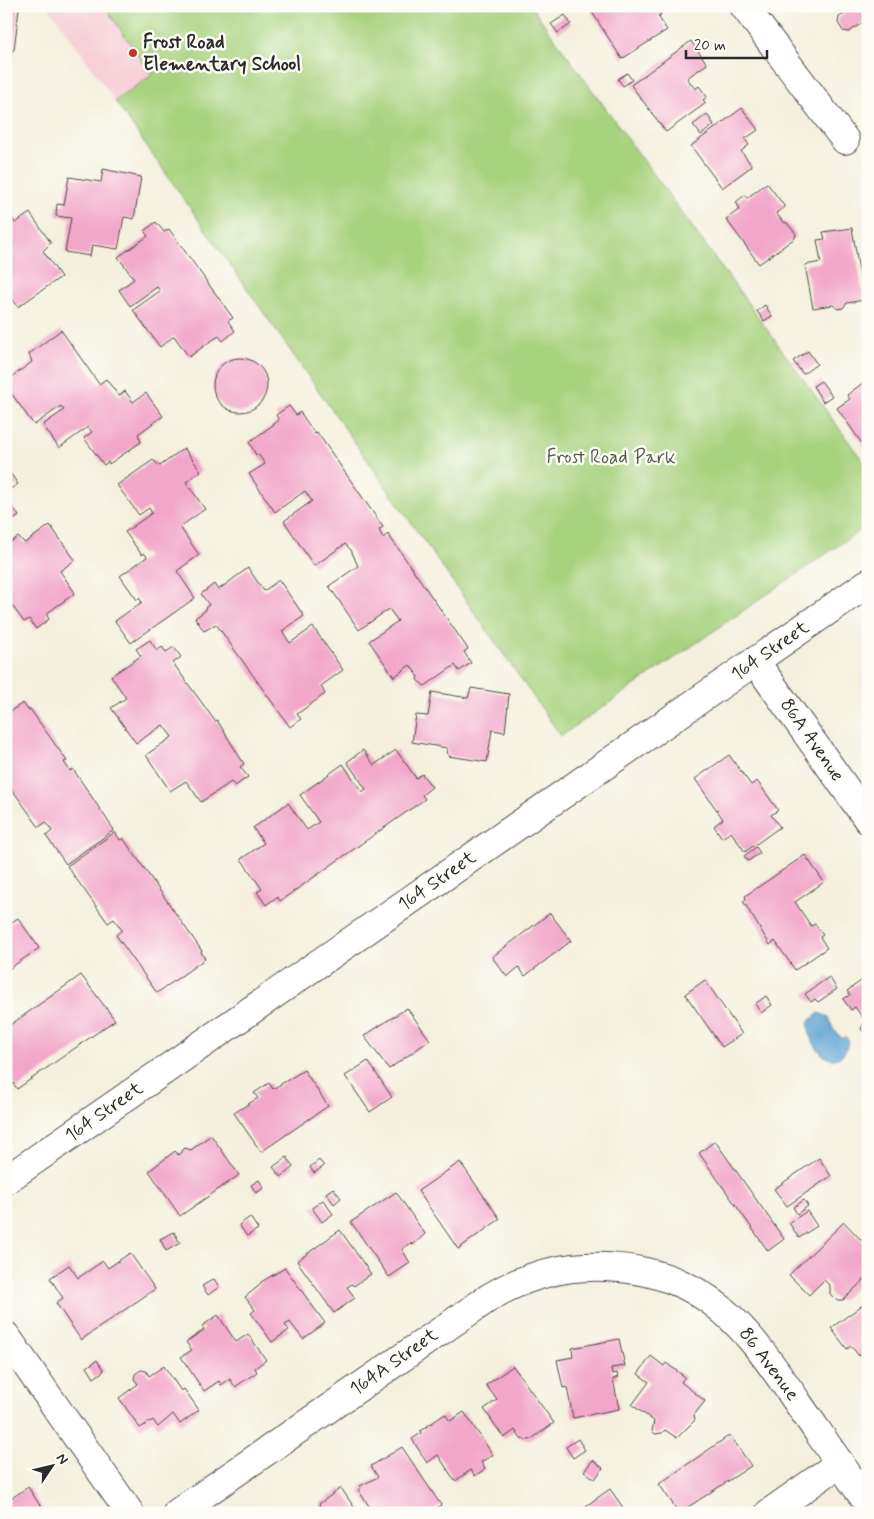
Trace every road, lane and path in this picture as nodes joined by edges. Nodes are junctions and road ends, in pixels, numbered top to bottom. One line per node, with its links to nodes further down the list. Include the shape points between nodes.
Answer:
1 (744, 6): 2 (street)
2 (845, 140)
3 (868, 583): 4 (street, 164 Street)
4 (755, 661): 5 (street, 86A Avenue); 6 (street, 164 Street)
5 (868, 820)
6 (6, 1180)
7 (633, 1270): 9 (street, 86 Avenue, via 665,1278 694,1291 740,1325 770,1362); 12 (street, 164A Street, via 568,1269 540,1275 502,1290)
8 (6, 1336): 11 (street)
9 (840, 1463): 10 (street, 86 Avenue); 13 (street)
10 (868, 1503)
11 (130, 1513)
12 (177, 1513)
13 (769, 1513)

